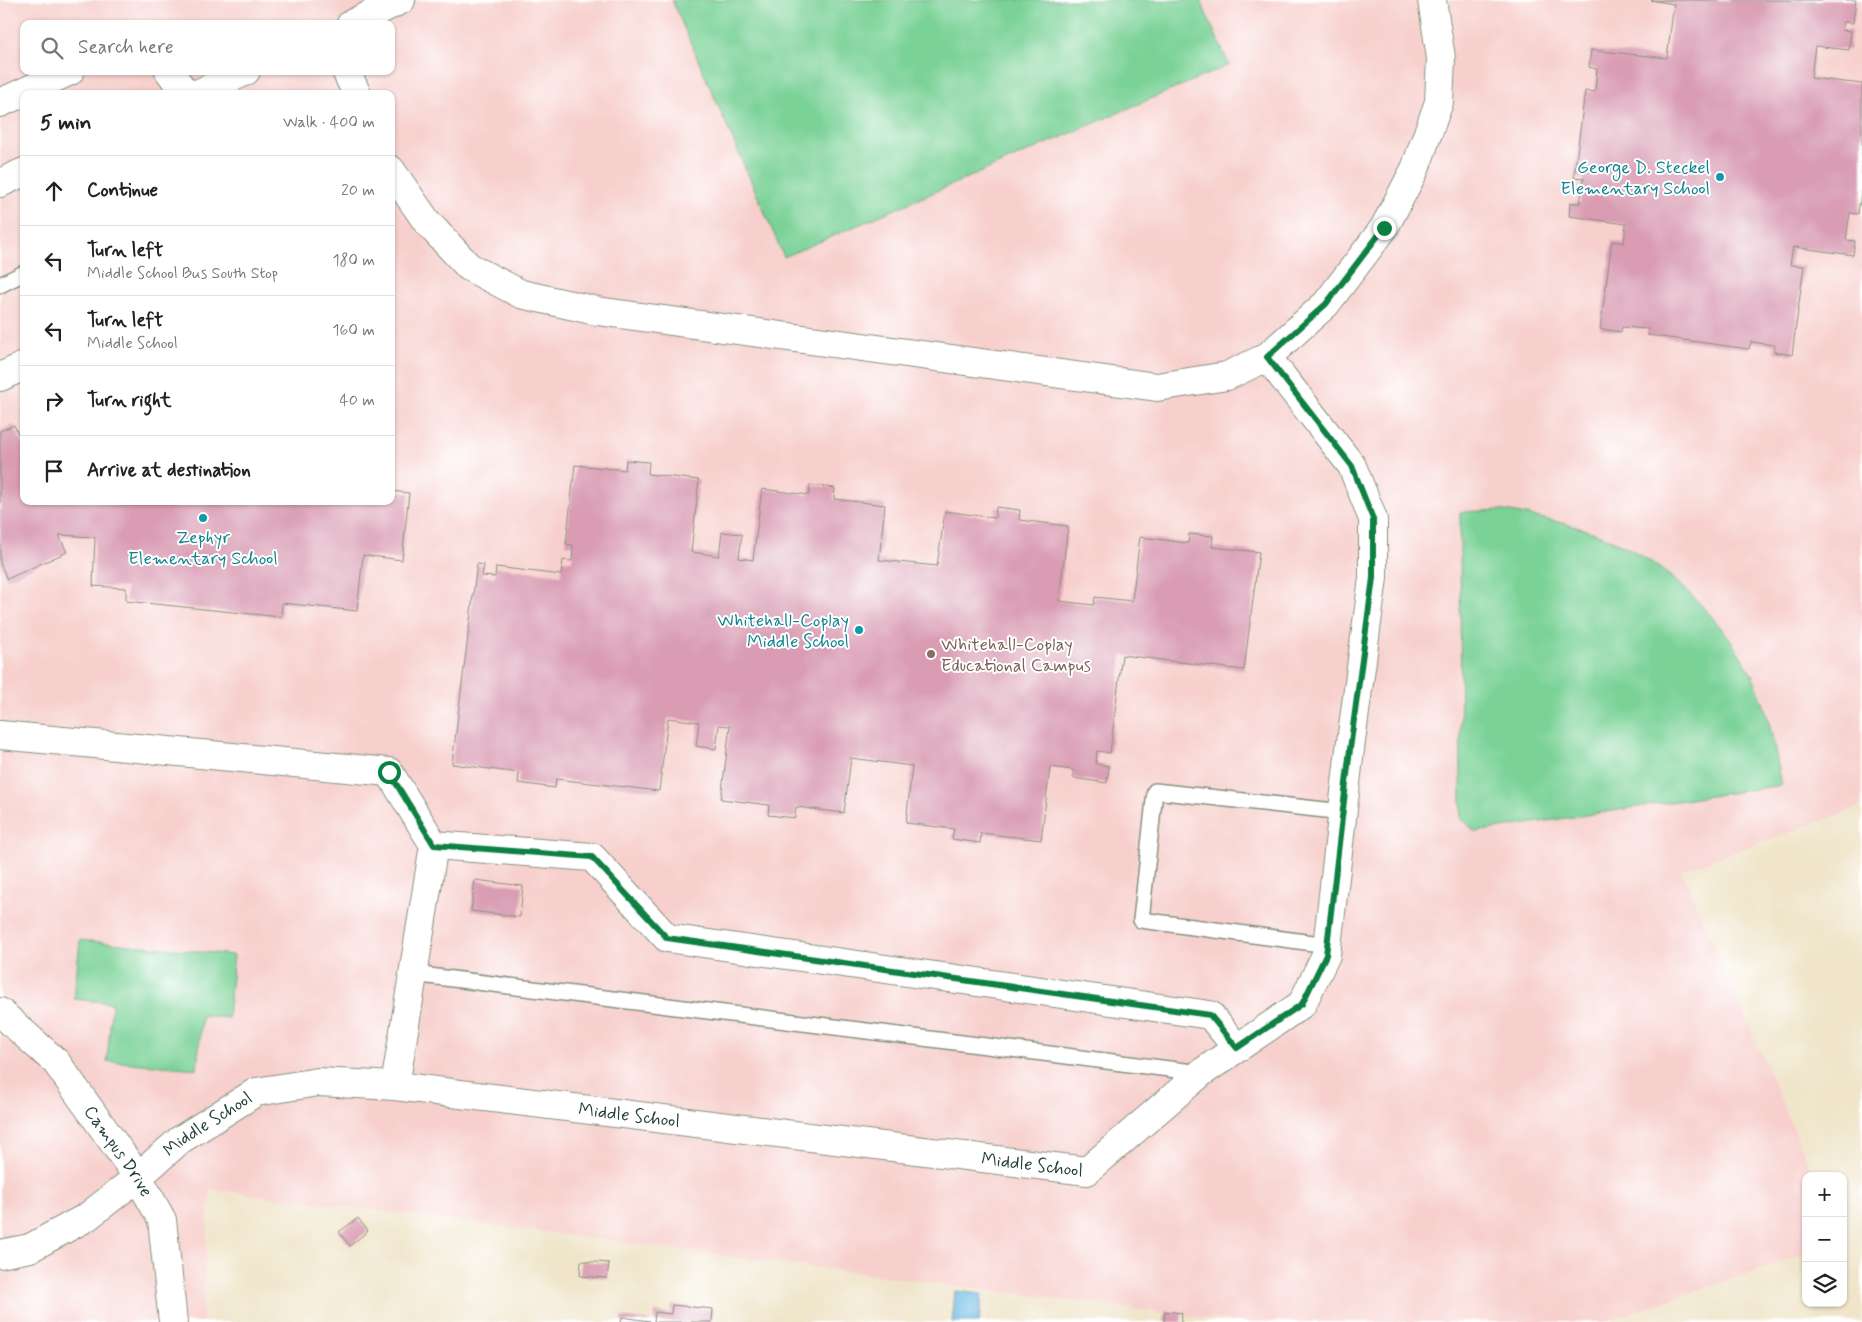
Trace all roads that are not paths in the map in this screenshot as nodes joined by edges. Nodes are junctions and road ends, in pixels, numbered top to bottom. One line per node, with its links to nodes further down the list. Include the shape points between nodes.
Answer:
1 (401, 0): 3 (street)
2 (1432, 0): 19 (street, via 1441,58 1439,102 1415,169 1384,228 1326,304)
3 (359, 20)
4 (61, 75): 8 (street)
5 (172, 75): 9 (street)
6 (237, 75): 10 (street)
7 (348, 75): 11 (street)
8 (28, 90)
9 (183, 90)
10 (206, 90)
11 (355, 90)
12 (20, 94): 13 (street)
13 (0, 103)
14 (20, 174): 16 (street)
15 (395, 180): 19 (street, via 427,222 469,267 521,294 597,311 1157,387 1227,376)
16 (0, 183)
17 (20, 275): 18 (lane)
18 (0, 285)
19 (1267, 357): 23 (street, Middle School, via 1352,466 1373,519 1373,578)
20 (20, 368): 21 (street)
21 (0, 377)
22 (0, 735): 24 (street, via 389,772)
23 (1342, 812): 25 (street, Middle School); 25 (lane, via 1155,791 1141,920)
24 (434, 845): 26 (street); 28 (street, via 592,857 667,938 1210,1015)
25 (1328, 944): 28 (street, Middle School, via 1326,955 1302,1004)
26 (413, 974): 29 (lane); 30 (street)
27 (0, 1012): 31 (street, Campus Drive, via 56,1062)
28 (1237, 1048): 29 (street, Middle School)
29 (1201, 1073): 30 (street, Middle School, via 1087,1171)
30 (394, 1086): 31 (street, Middle School, via 318,1082 256,1092 180,1140)
31 (138, 1177): 32 (street, Middle School, via 79,1221 30,1248); 33 (street, Campus Drive, via 162,1220)
32 (0, 1254)
33 (173, 1322)

